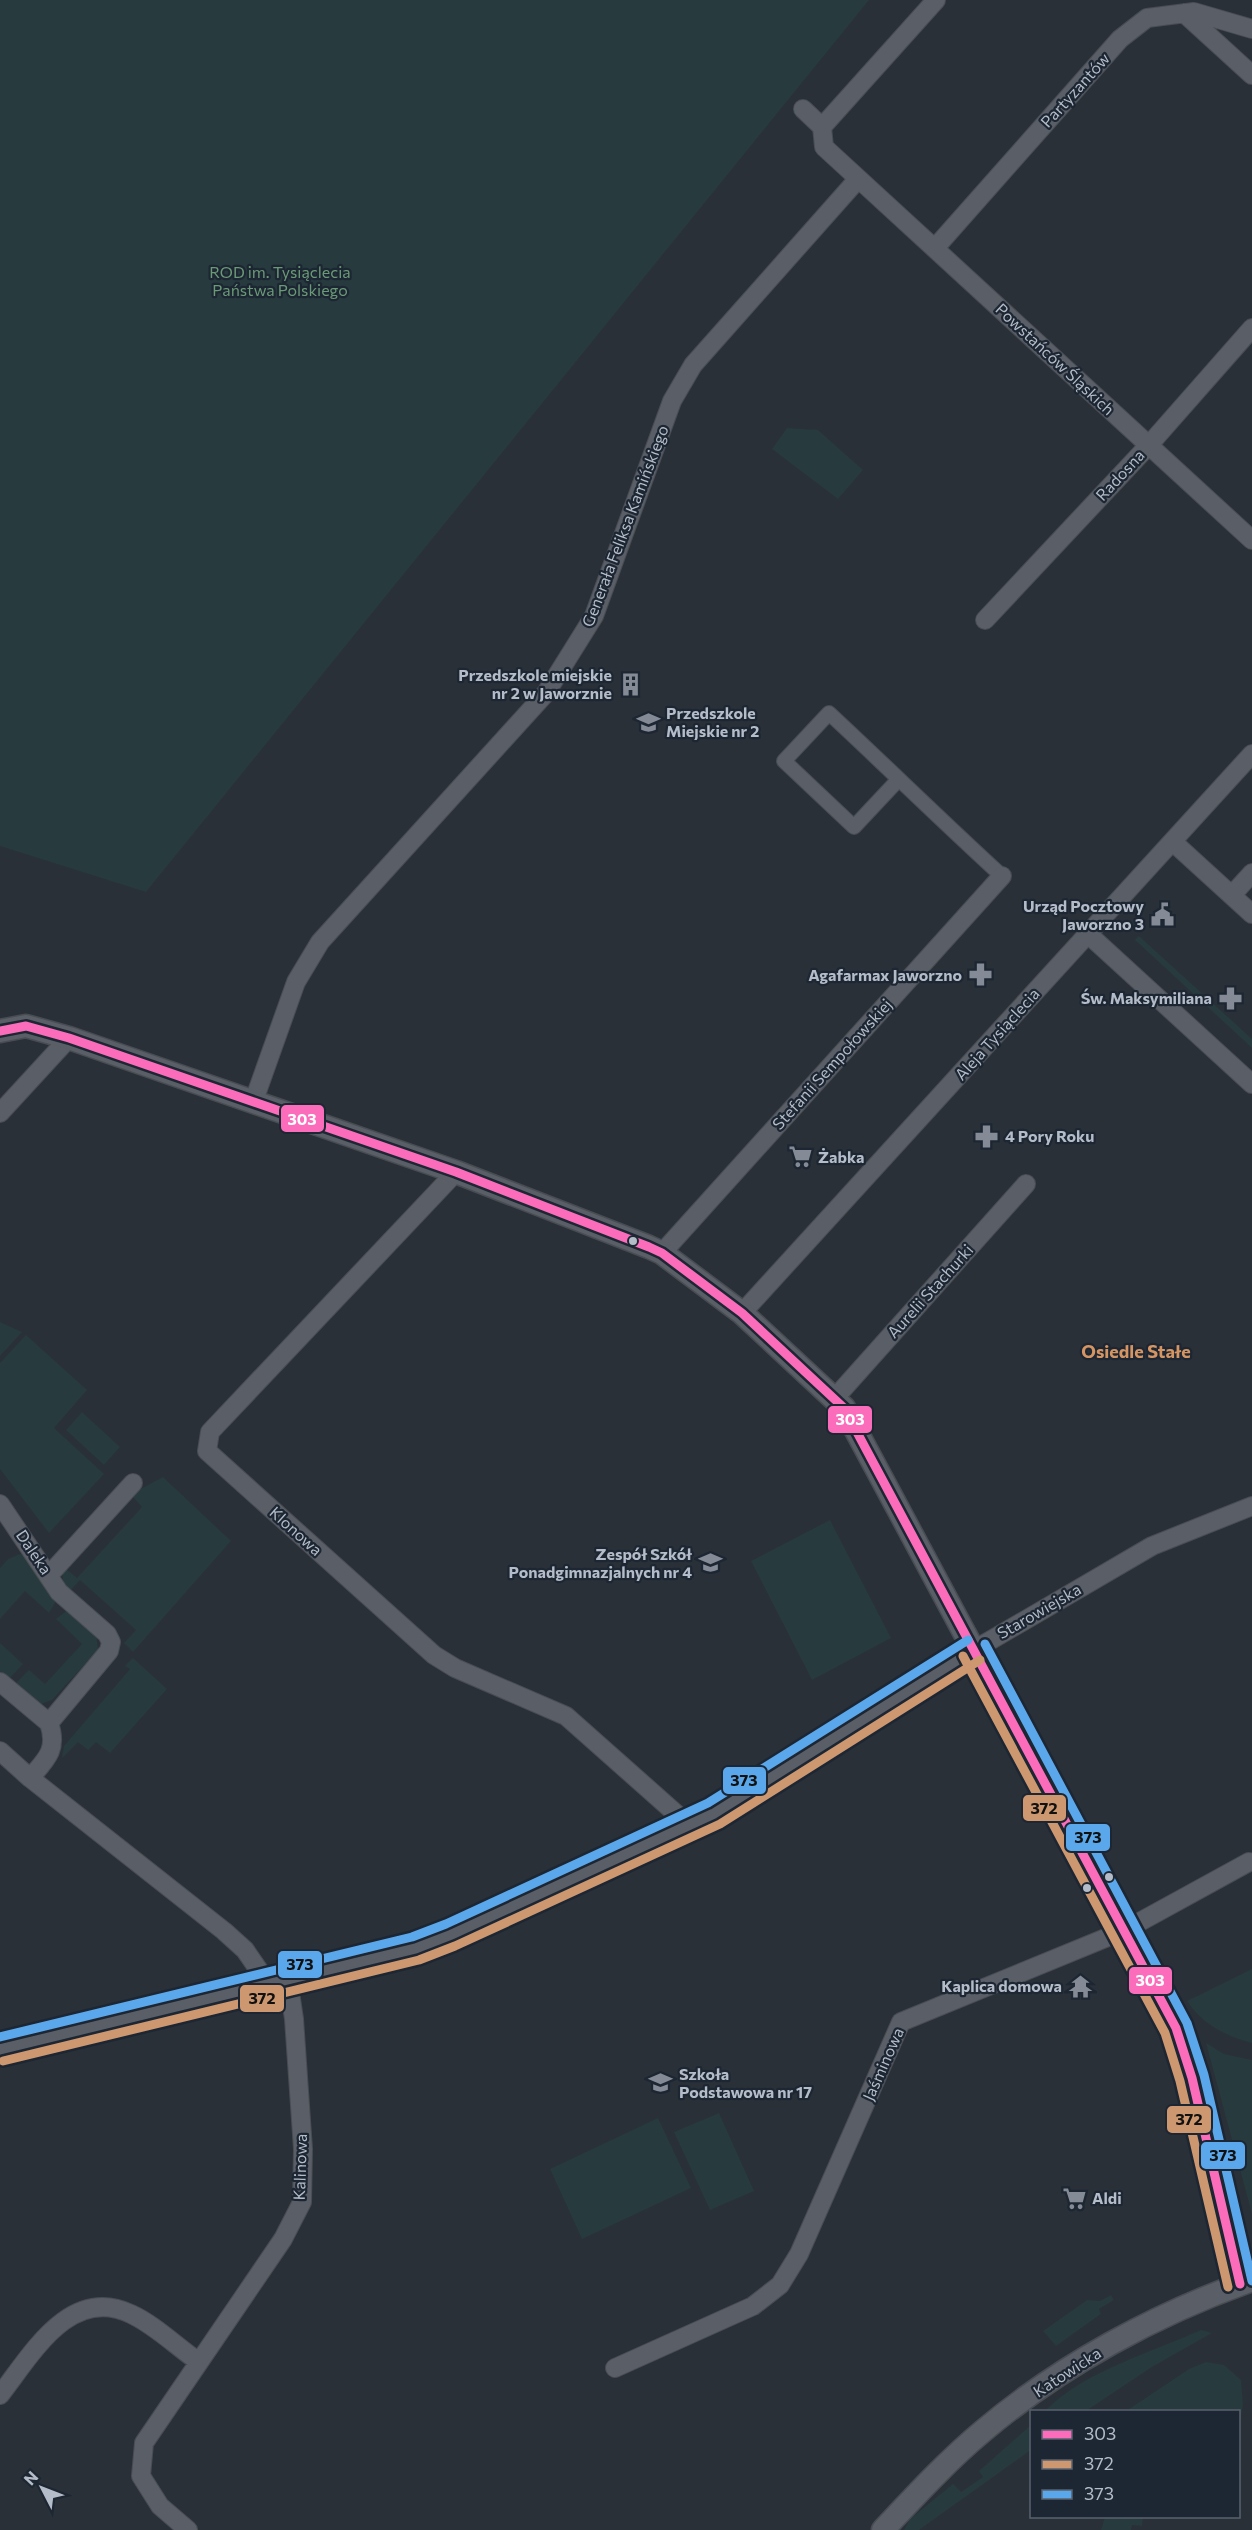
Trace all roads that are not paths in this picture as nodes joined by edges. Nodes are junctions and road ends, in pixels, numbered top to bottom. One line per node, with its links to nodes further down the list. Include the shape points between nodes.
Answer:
1 (936, 0): 6 (street)
2 (1184, 13): 3 (street, Partyzantów, via 1194,12); 4 (street); 8 (street, Partyzantów, via 1147,18 1120,39)
3 (1252, 29)
4 (1252, 75)
5 (803, 109): 6 (street)
6 (822, 127): 7 (street, via 824,147)
7 (858, 179): 8 (street, Powstańców Śląskich); 24 (street, Generała Feliksa Kamińskiego, via 693,365 672,401 594,616 573,652 530,713 320,942 296,982)
8 (935, 248): 10 (street, Powstańców Śląskich)
9 (1252, 328): 10 (street, Radosna)
10 (1149, 445): 11 (street, Powstańców Śląskich); 12 (street, Radosna)
11 (1252, 540)
12 (985, 620)
13 (1252, 754): 15 (street, Aleja Tysiąclecia)
14 (899, 779): 14 (street, via 829,713 784,761 854,827); 17 (street)
15 (1173, 842): 18 (street); 20 (street, Aleja Tysiąclecia)
16 (1252, 873): 18 (street)
17 (1002, 876): 28 (street, Stefanii Sempołowskiej)
18 (1232, 895): 19 (street)
19 (1252, 914)
20 (1088, 934): 23 (street); 29 (street, Aleja Tysiąclecia)
21 (0, 1031): 22 (street, via 26,1026)
22 (69, 1038): 24 (street); 25 (street)
23 (1252, 1084)
24 (253, 1103): 26 (street)
25 (0, 1113)
26 (456, 1172): 28 (street); 40 (street, Klonowa, via 210,1432 207,1451 434,1655 566,1716)
27 (1026, 1184): 30 (street, Aurelii Stachurki)
28 (662, 1253): 29 (street)
29 (742, 1313): 30 (street)
30 (834, 1399): 35 (street, via 844,1408)
31 (133, 1483): 34 (street)
32 (1252, 1506): 35 (street, Starowiejska, via 1152,1546)
33 (4, 1517): 34 (street, Daleka)
34 (49, 1575): 37 (street, Daleka, via 68,1600 111,1642 109,1651)
35 (974, 1650): 40 (street, Starowiejska); 42 (street)
36 (0, 1682): 37 (street)
37 (49, 1723): 39 (street, via 55,1738 48,1759)
38 (0, 1751): 39 (street, Kalinowa)
39 (30, 1778): 43 (street, Kalinowa, via 224,1931)
40 (690, 1826): 43 (street, Starowiejska, via 451,1935 416,1948)
41 (1249, 1862): 42 (street, Jaśminowa)
42 (1125, 1930): 45 (street, via 1186,2055); 47 (street, Jaśminowa, via 901,2022 799,2254 780,2285 753,2306)
43 (277, 1981): 44 (street, Starowiejska); 46 (street, Kalinowa, via 294,2019 303,2149 302,2202 283,2239)
44 (0, 2049)
45 (1246, 2282): 50 (street, Katowicka, via 1130,2333 1062,2372 967,2445)
46 (199, 2362): 48 (street, via 132,2314 109,2307 90,2307 69,2315 48,2334); 49 (street, Kalinowa, via 144,2443 141,2476 160,2506)
47 (615, 2368)
48 (0, 2395)
49 (188, 2530)
50 (883, 2530)

